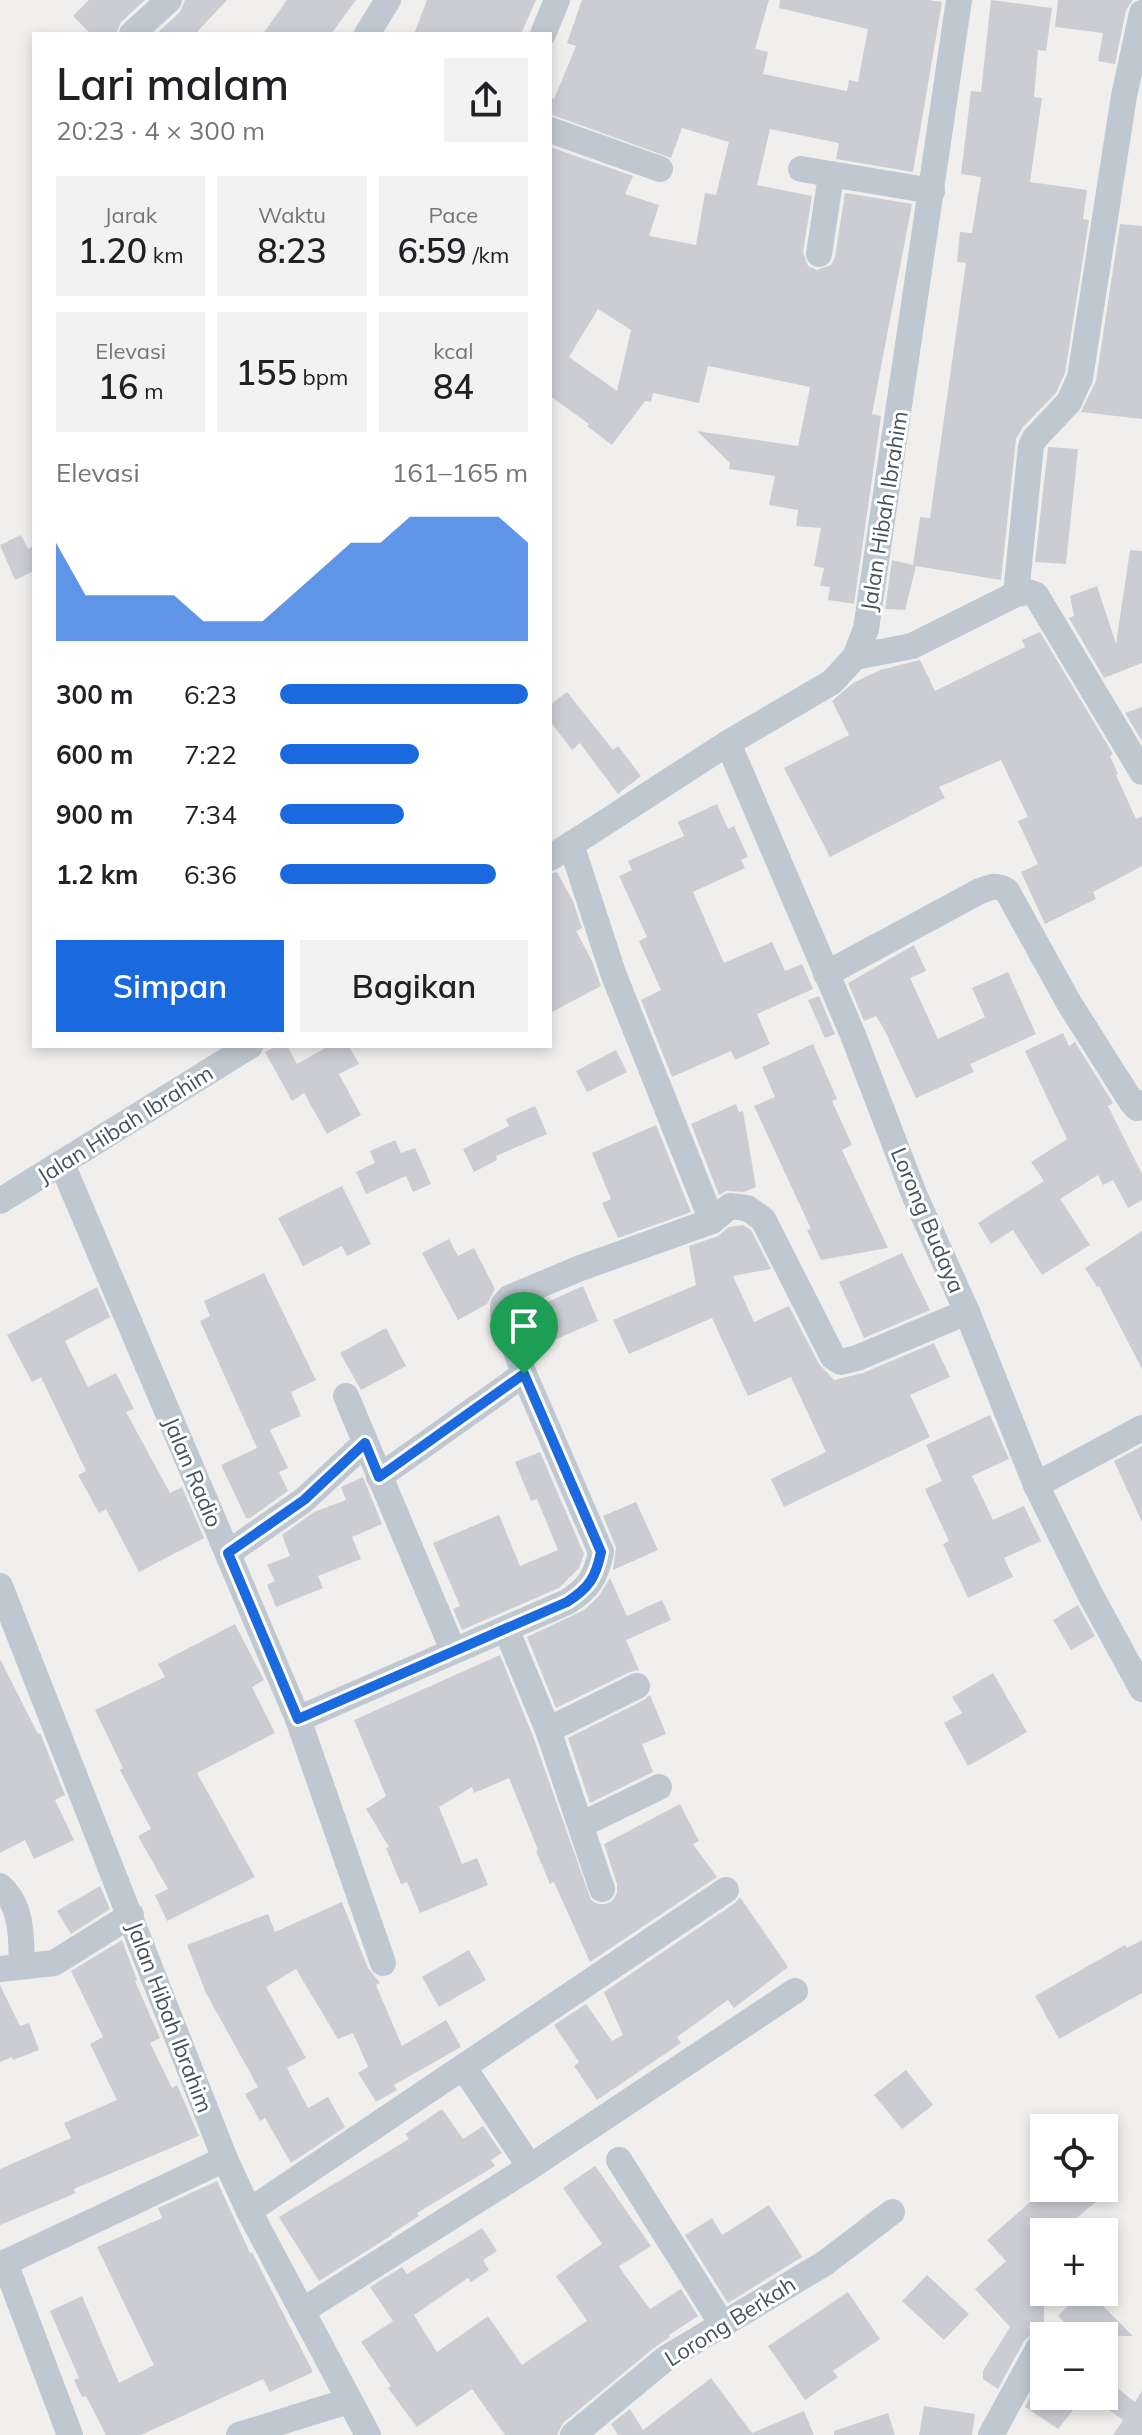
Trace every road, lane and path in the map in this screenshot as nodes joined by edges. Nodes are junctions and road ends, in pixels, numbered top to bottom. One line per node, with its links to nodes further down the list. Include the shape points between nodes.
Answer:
1 (169, 0): 6 (street)
2 (388, 0): 7 (street)
3 (557, 0): 8 (street)
4 (959, 0): 13 (street, Jalan Hibah Ibrahim)
5 (1142, 13): 15 (street, via 1080,378 1069,402 1031,446)
6 (134, 32)
7 (368, 32)
8 (544, 32)
9 (552, 131): 10 (street)
10 (660, 169)
11 (801, 169): 12 (street)
12 (831, 176): 13 (street); 14 (street)
13 (932, 191): 16 (street, Jalan Hibah Ibrahim, via 866,629)
14 (819, 254)
15 (1016, 594): 16 (street, via 912,646); 18 (street, via 1028,592 1042,602)
16 (855, 657): 17 (street, Jalan Hibah Ibrahim, via 832,682)
17 (728, 743): 19 (street, Jalan Hibah Ibrahim); 20 (street, Lorong Budaya)
18 (1142, 772)
19 (560, 851): 25 (street)
20 (826, 974): 22 (street, via 980,891 1001,887); 26 (street, Lorong Budaya)
21 (247, 1048): 23 (street, Jalan Hibah Ibrahim)
22 (1140, 1109)
23 (62, 1164): 24 (street, Jalan Hibah Ibrahim); 33 (street, Jalan Radio)
24 (0, 1201)
25 (712, 1221): 26 (street, via 730,1206 747,1208 763,1219 833,1357 841,1362); 27 (street, via 509,1298 503,1314)
26 (967, 1312): 32 (street, Lorong Budaya)
27 (524, 1374): 31 (street); 35 (street, via 601,1552 596,1576 583,1591)
28 (346, 1396): 30 (street)
29 (1142, 1428): 32 (street)
30 (365, 1443): 31 (street); 33 (street, via 304,1500)
31 (379, 1477): 36 (street)
32 (1036, 1485): 38 (street, Lorong Budaya)
33 (228, 1553): 39 (street, Jalan Radio)
34 (0, 1586): 46 (street, Jalan Hibah Ibrahim)
35 (506, 1629): 36 (street); 40 (street)
36 (453, 1650): 39 (street)
37 (637, 1686): 40 (street)
38 (1142, 1689)
39 (298, 1719): 47 (street, Jalan Radio)
40 (548, 1730): 42 (street)
41 (659, 1787): 42 (street)
42 (581, 1825): 44 (street)
43 (0, 1886): 48 (street, via 16,1907 20,1924)
44 (602, 1889)
45 (726, 1890): 50 (street)
46 (131, 1915): 48 (street, via 54,1963); 51 (street, Jalan Hibah Ibrahim)
47 (383, 1963)
48 (11, 1968)
49 (795, 1991): 53 (street)
50 (464, 2068): 53 (street); 54 (street)
51 (225, 2159): 54 (street, Jalan Hibah Ibrahim); 56 (street)
52 (619, 2160): 58 (street)
53 (530, 2167): 57 (street)
54 (249, 2211): 57 (street, Jalan Hibah Ibrahim)
55 (892, 2212): 58 (street, Lorong Berkah, via 825,2263)
56 (3, 2264): 61 (street)
57 (302, 2311): 60 (street, Jalan Hibah Ibrahim)
58 (722, 2324): 64 (street, Lorong Berkah, via 665,2359)
59 (1030, 2364): 65 (street)
60 (348, 2401): 62 (street); 63 (street, Jalan Hibah Ibrahim)
61 (70, 2435)
62 (239, 2435)
63 (368, 2435)
64 (573, 2435)
65 (991, 2435)

